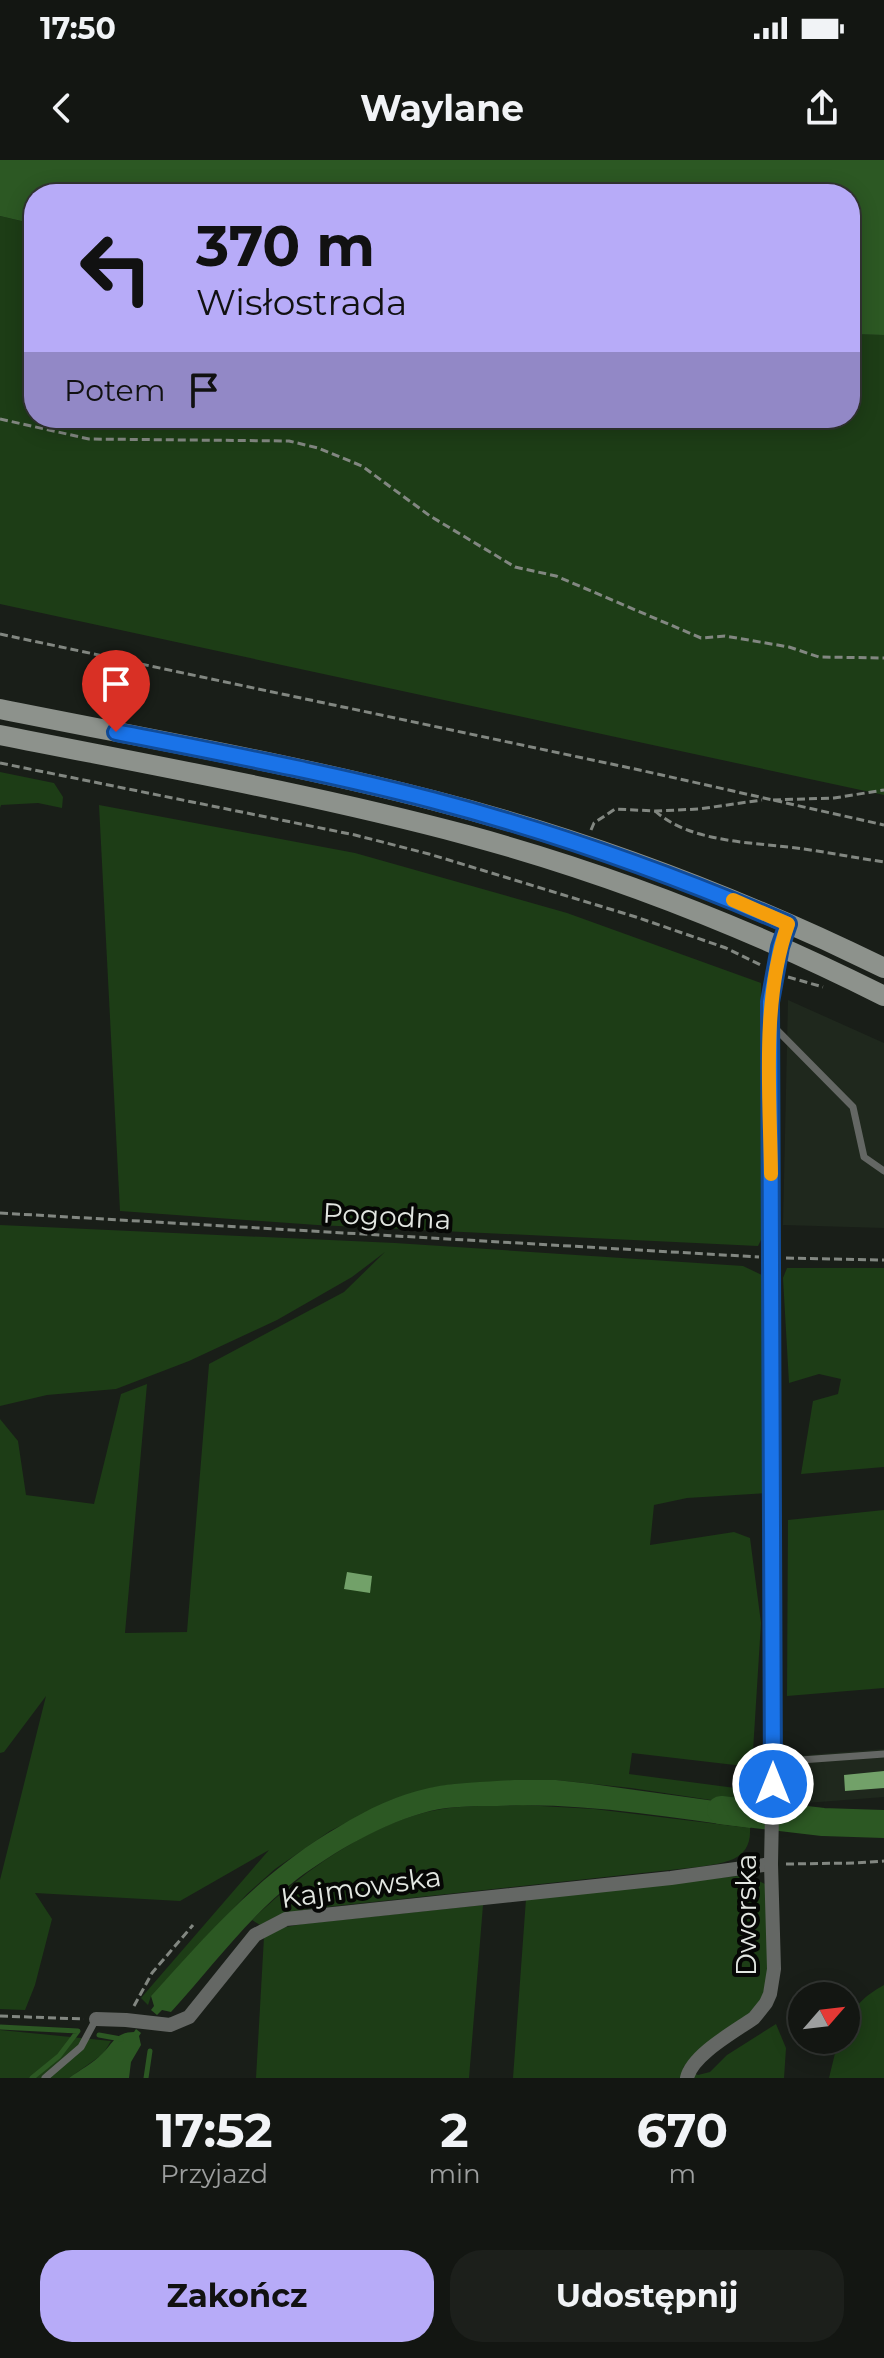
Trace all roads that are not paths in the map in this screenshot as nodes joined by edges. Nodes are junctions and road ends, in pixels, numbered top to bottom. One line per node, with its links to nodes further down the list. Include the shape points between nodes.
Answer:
1 (0, 709): 3 (main road, via 433,800 585,845)
2 (0, 735): 4 (main road, via 298,795 469,836 627,886)
3 (788, 924): 4 (main road); 5 (main road)
4 (780, 947): 6 (main road); 7 (street, Dworska)
5 (884, 968)
6 (884, 996)
7 (770, 1024): 8 (lane, via 853,1107 864,1157); 10 (street, Dworska)
8 (884, 1171)
9 (884, 1754): 10 (lane)
10 (773, 1762): 11 (street, Dworska)
11 (771, 1864): 12 (street, Kajmowska, via 286,1919 255,1935 189,2017 170,2025); 14 (street, Dworska, via 770,1994 754,2018 704,2054)
12 (96, 2019): 13 (lane, via 81,2047)
13 (45, 2078)
14 (687, 2078)

